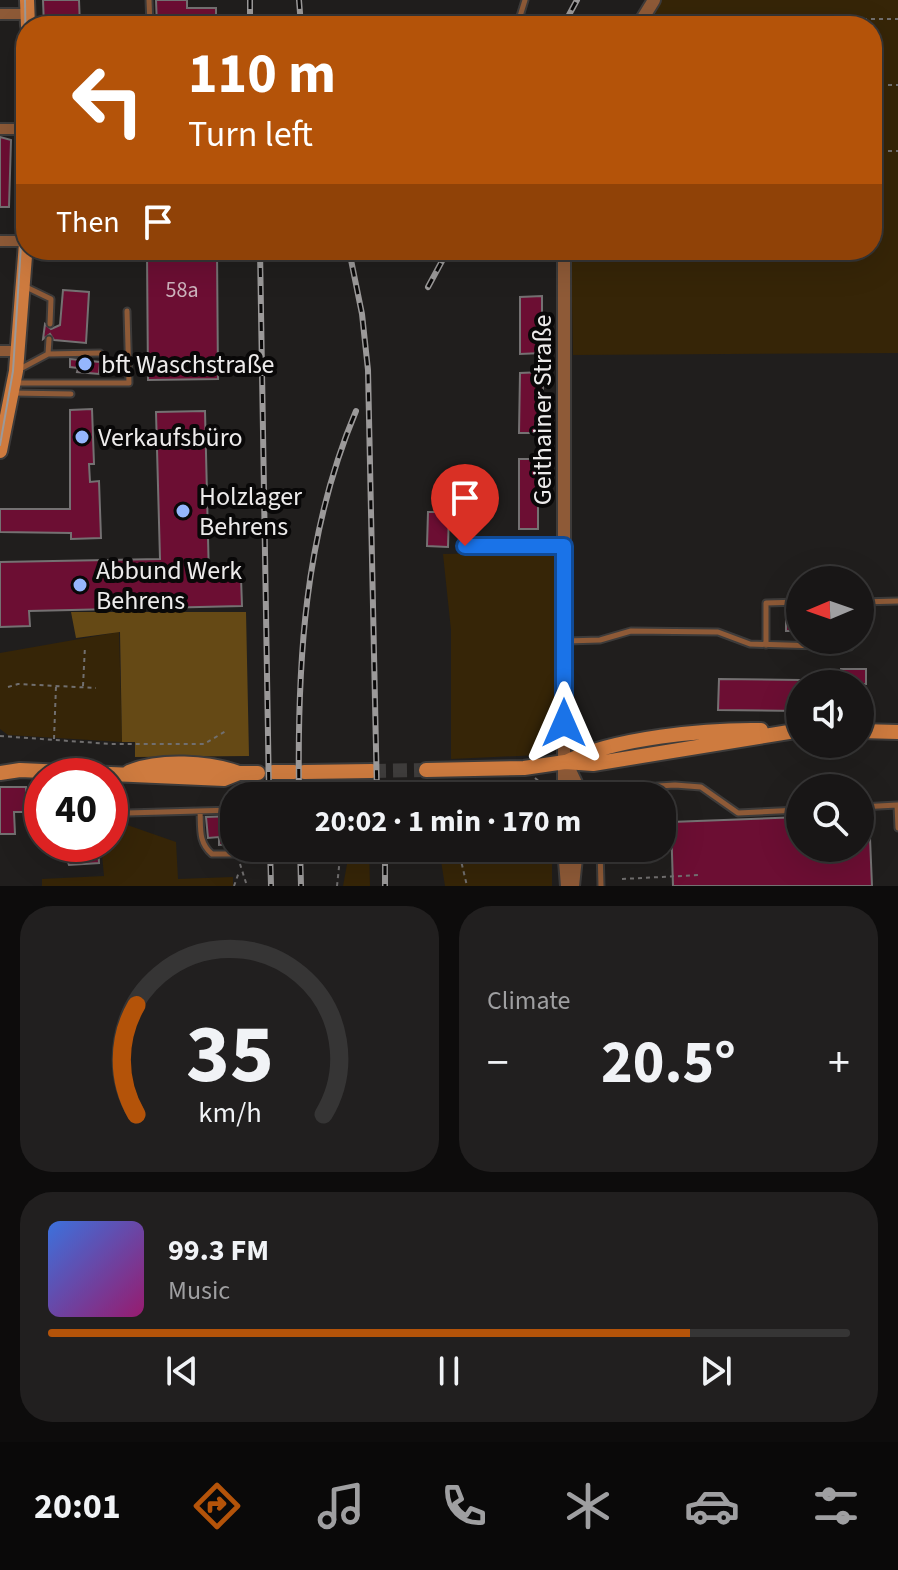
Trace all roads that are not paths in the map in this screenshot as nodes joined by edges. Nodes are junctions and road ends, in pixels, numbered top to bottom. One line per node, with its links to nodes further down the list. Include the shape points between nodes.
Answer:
1 (28, 13): 2 (street)
2 (0, 14)
3 (24, 260): 5 (main road)
4 (564, 260): 17 (street, Geithainer Straße)
5 (22, 285): 7 (lane, via 51,299); 10 (main road)
6 (127, 311): 13 (lane, via 129,383)
7 (50, 324)
8 (49, 339): 12 (lane)
9 (0, 351): 10 (street)
10 (17, 351): 13 (main road)
11 (100, 353): 12 (lane)
12 (48, 354): 13 (lane)
13 (14, 383): 14 (lane); 15 (main road)
14 (71, 394)
15 (0, 451)
16 (457, 513): 17 (lane, via 465,546)
17 (564, 546): 21 (street, Geithainer Straße)
18 (898, 601): 20 (lane)
19 (786, 602): 22 (lane, via 766,603)
20 (874, 602)
21 (563, 641): 22 (lane, via 600,640 631,631 718,632); 27 (street, Geithainer Straße)
22 (766, 645): 23 (lane)
23 (786, 645)
24 (874, 731): 25 (main road)
25 (898, 732)
26 (786, 733): 27 (main road, via 593,764)
27 (565, 762): 31 (main road); 35 (street, Geithainer Straße); 36 (street, Geithainer Straße)
28 (0, 763): 29 (main road)
29 (20, 770): 30 (main road); 34 (main road)
30 (24, 770)
31 (426, 770)
32 (372, 771): 33 (main road, via 239,773 222,767 143,766)
33 (128, 772)
34 (0, 773)
35 (564, 782)
36 (575, 782)
37 (676, 787): 41 (lane, via 701,787 738,813)
38 (874, 806): 43 (lane, via 897,805)
39 (220, 810): 40 (lane)
40 (200, 811): 42 (lane); 44 (lane, via 201,840 212,854)
41 (786, 811)
42 (128, 813)
43 (898, 828)
44 (220, 854)
45 (565, 862): 48 (street)
46 (576, 862): 49 (street)
47 (600, 862): 50 (lane)
48 (567, 886)
49 (573, 886)
50 (601, 886)

